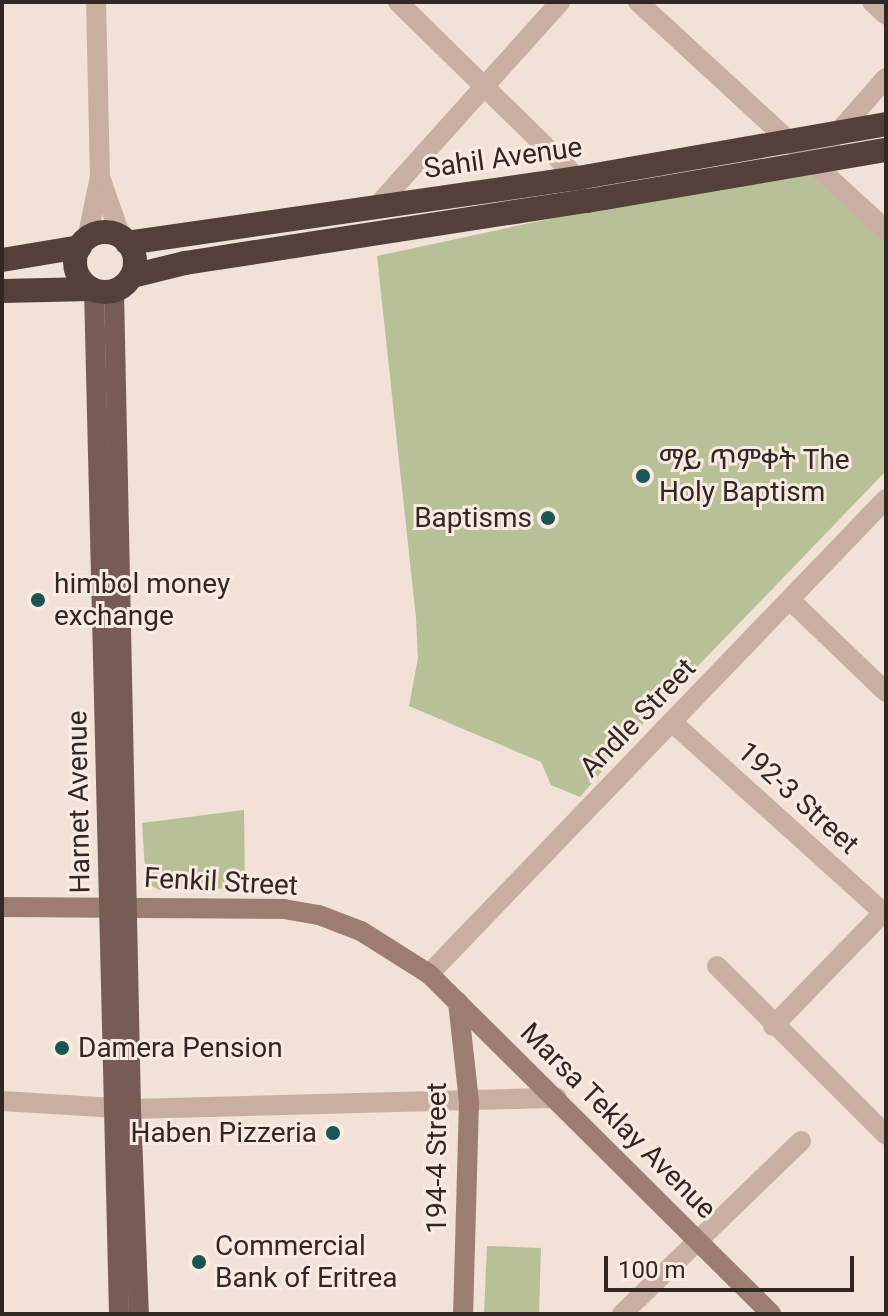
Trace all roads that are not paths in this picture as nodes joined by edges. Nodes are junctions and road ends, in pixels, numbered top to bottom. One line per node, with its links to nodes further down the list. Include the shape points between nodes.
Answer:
1 (96, 2): 14 (street)
2 (398, 2): 8 (street)
3 (560, 2): 8 (street)
4 (638, 2): 11 (street)
5 (872, 2): 6 (street)
6 (886, 15)
7 (886, 78): 10 (street)
8 (483, 89): 15 (street); 17 (street)
9 (886, 124): 10 (highway, Sahil Avenue)
10 (836, 133): 11 (highway, Sahil Avenue); 13 (street)
11 (787, 143): 13 (street); 15 (highway, Sahil Avenue)
12 (886, 150): 13 (highway)
13 (811, 163): 16 (highway); 18 (street)
14 (100, 177): 19 (street); 20 (street)
15 (578, 178): 16 (street); 17 (highway, Sahil Avenue)
16 (587, 201): 22 (highway, via 196,261)
17 (378, 205): 19 (highway, Sahil Avenue)
18 (886, 230)
19 (124, 240): 20 (highway, via 103,233); 22 (highway, via 134,255)
20 (83, 243): 21 (highway); 22 (highway, via 76,265 83,283)
21 (2, 260)
22 (108, 286): 23 (highway); 28 (main road, Harnet Avenue)
23 (2, 291)
24 (886, 499): 25 (street, Andle Street)
25 (790, 600): 26 (street); 27 (street, Andle Street)
26 (886, 692)
27 (673, 723): 30 (street, 192-3 Street); 32 (street, Andle Street)
28 (118, 906): 29 (main road, Fenkil Street); 32 (main road, Fenkil Street, via 284,909 319,915 361,931); 38 (main road, Harnet Avenue)
29 (2, 907)
30 (885, 913): 34 (street)
31 (717, 966): 34 (street)
32 (429, 974): 33 (main road, Fenkil Street)
33 (458, 1002): 35 (main road, Marsa Teklay Avenue); 37 (main road, 194-4 Street)
34 (773, 1026): 39 (street)
35 (557, 1098): 37 (street); 41 (main road, Marsa Teklay Avenue)
36 (2, 1101): 38 (street)
37 (469, 1102): 38 (street); 44 (main road, 194-4 Street)
38 (121, 1109): 42 (main road, Harnet Avenue); 43 (main road, Harnet Avenue)
39 (886, 1135)
40 (801, 1141): 41 (street)
41 (696, 1238): 45 (street); 46 (main road, Marsa Teklay Avenue)
42 (119, 1314)
43 (139, 1314)
44 (463, 1314)
45 (622, 1314)
46 (771, 1314)

